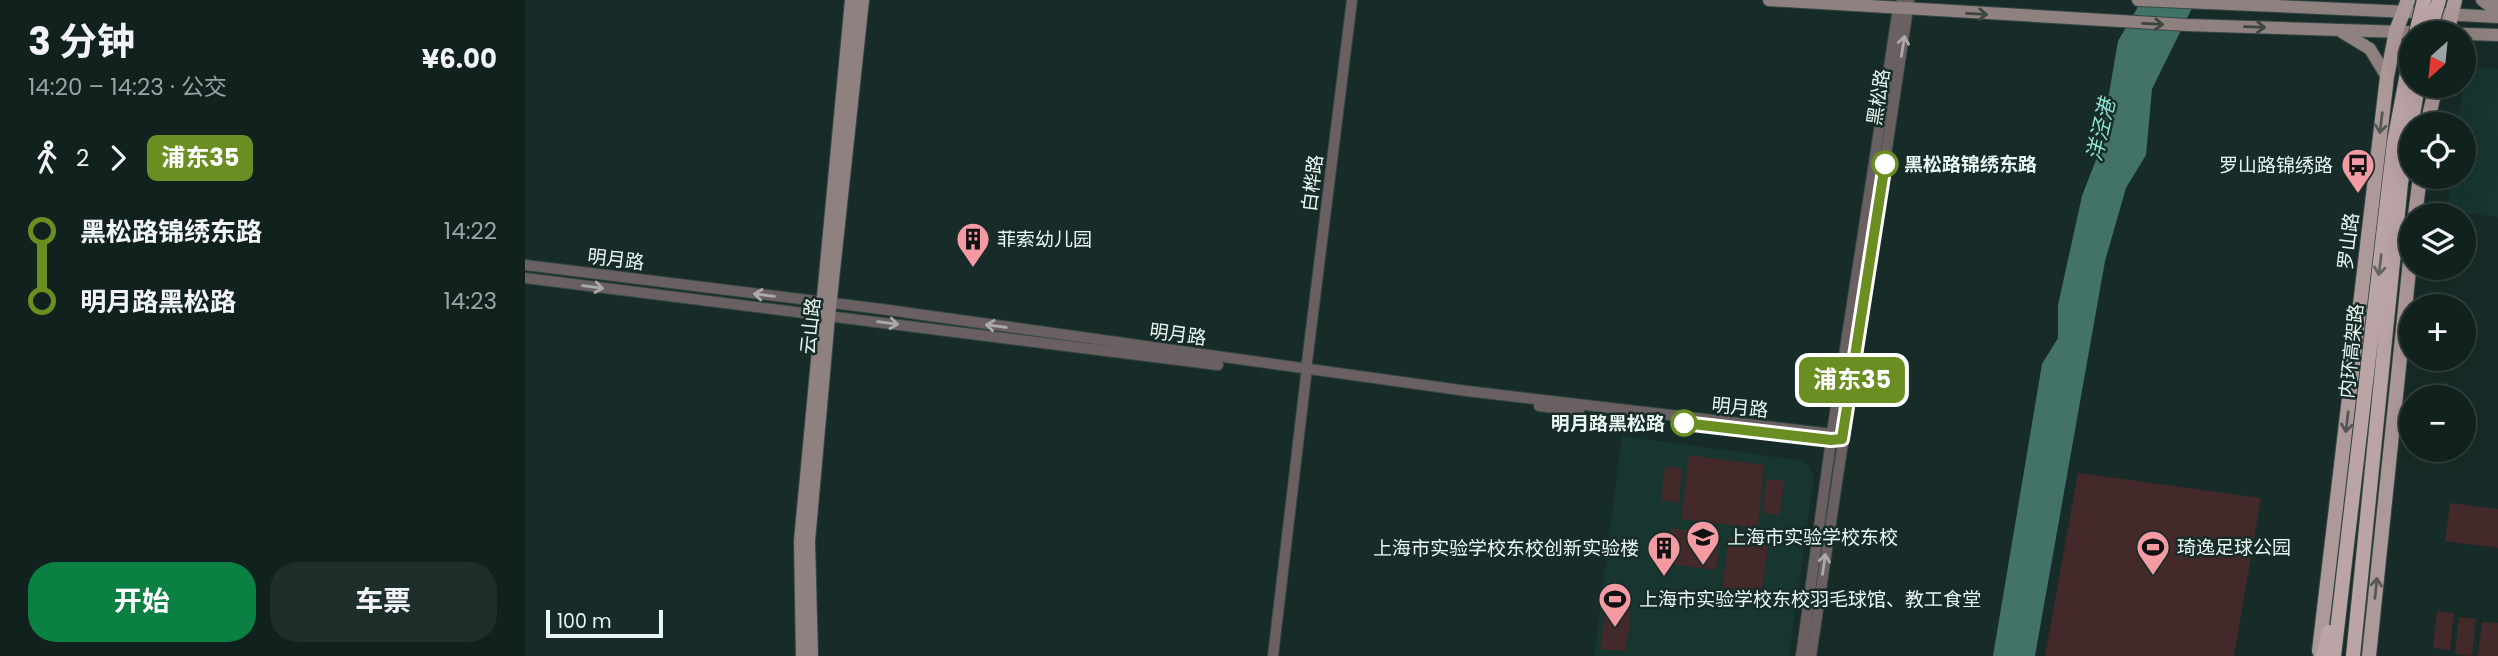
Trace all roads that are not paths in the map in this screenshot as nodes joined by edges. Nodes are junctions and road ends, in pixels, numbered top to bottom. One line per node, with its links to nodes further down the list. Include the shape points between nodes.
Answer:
1 (851, 0): 31 (main road, 云山路)
2 (863, 0): 31 (main road, 云山路)
3 (1352, 0): 32 (street, 白桦路)
4 (1769, 0): 11 (main road)
5 (2138, 0): 10 (main road)
6 (2384, 0): 15 (main road)
7 (2424, 0): 17 (highway, bridge)
8 (2438, 0): 18 (highway, bridge)
9 (2482, 0): 13 (main road)
10 (2200, 1): 15 (main road)
11 (1905, 5): 19 (main road, one-way to 19, via 2120,22); 34 (street)
12 (2405, 6): 14 (main road); 15 (main road); 20 (main road, 罗山路)
13 (2498, 6)
14 (2453, 7): 16 (main road)
15 (2361, 10)
16 (2498, 17)
17 (2419, 21)
18 (2433, 21)
19 (2339, 30): 20 (main road); 25 (main road, via 2370,49)
20 (2396, 31): 21 (main road); 25 (main road, 罗山路)
21 (2399, 31)
22 (2476, 34): 23 (main road)
23 (2494, 35): 24 (main road)
24 (2476, 41)
25 (2387, 77): 41 (main road, 罗山路, one-way to 41)
26 (2403, 98): 33 (highway, 内环高架路, one-way to 33)
27 (2416, 98): 33 (highway, 内环高架路)
28 (525, 265): 31 (street, 明月路, one-way to 28)
29 (525, 278): 31 (street, 明月路, one-way to 31)
30 (2408, 280): 44 (main road, one-way to 30)
31 (826, 310): 32 (street, 明月路); 36 (main road, 云山路, via 800,541); 37 (main road, 云山路, via 809,541)
32 (1306, 373): 34 (street, 明月路, via 1464,398); 38 (street, 白桦路)
33 (2368, 429): 35 (highway, 内环高架路); 43 (highway, 内环高架路)
34 (1835, 438): 39 (street); 40 (street, one-way to 34)
35 (2344, 577): 41 (highway); 42 (highway, 内环高架路)
36 (801, 656)
37 (812, 656)
38 (1273, 656)
39 (1801, 656)
40 (1811, 656)
41 (2321, 656)
42 (2334, 656)
43 (2353, 656)
44 (2369, 656)

